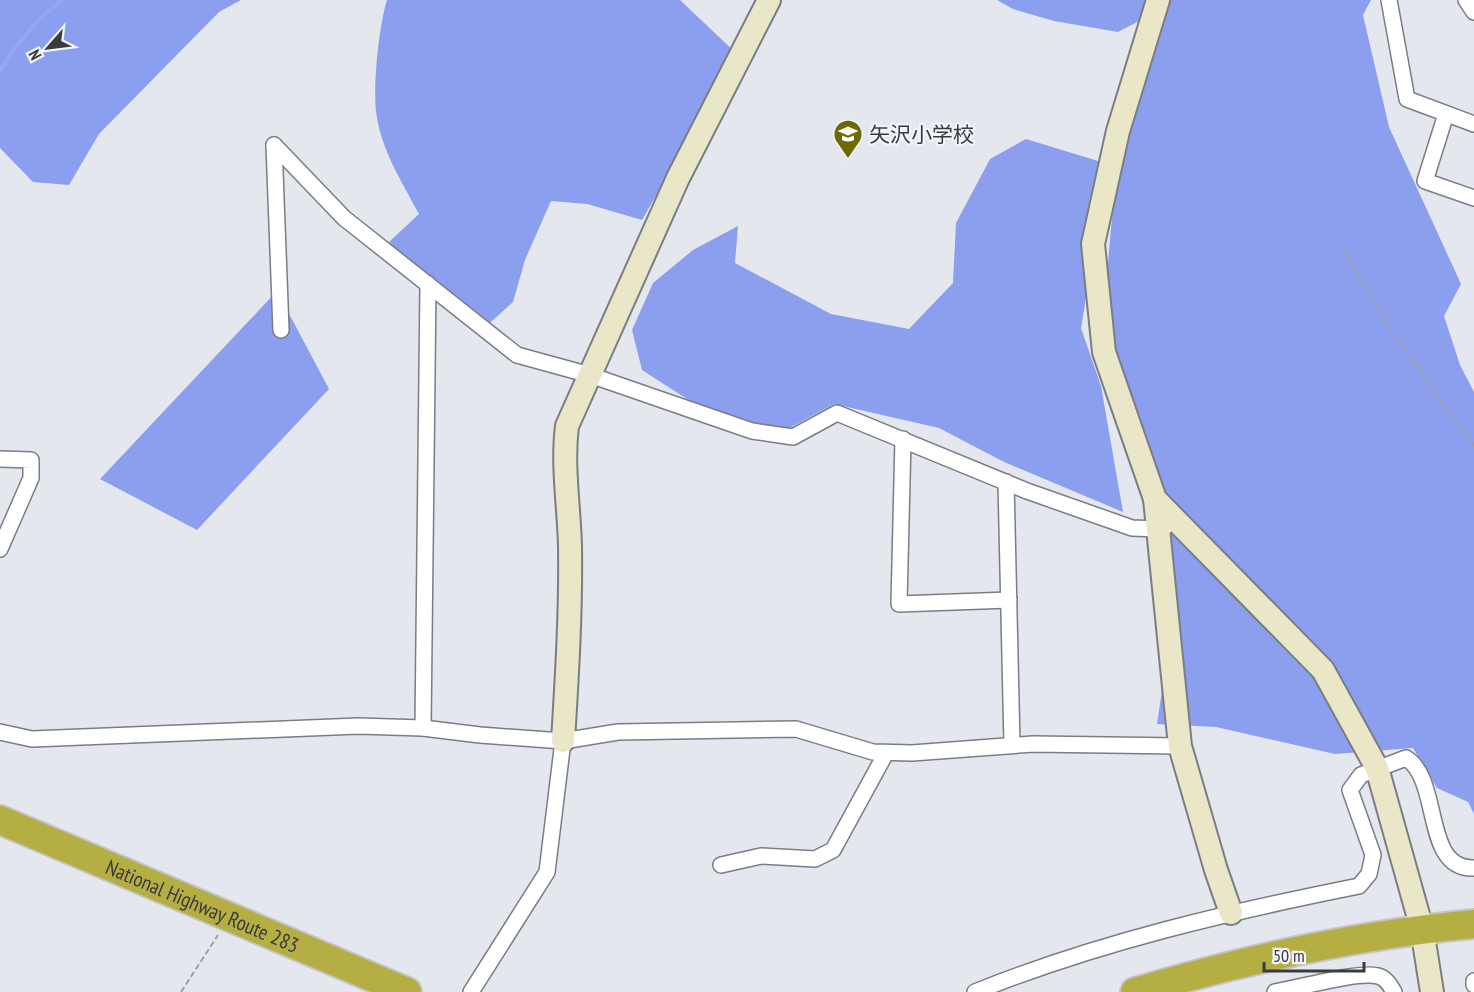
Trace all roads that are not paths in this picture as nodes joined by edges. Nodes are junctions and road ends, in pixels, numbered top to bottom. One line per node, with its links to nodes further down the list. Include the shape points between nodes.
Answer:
1 (768, 0): 11 (street, via 678,178)
2 (1158, 0): 15 (street, via 1118,131 1093,244 1104,352 1155,499)
3 (1389, 0): 6 (street, via 1407,99)
4 (1466, 0): 5 (street)
5 (1474, 12)
6 (1446, 114): 7 (street); 8 (street, via 1425,181)
7 (1474, 124)
8 (1474, 198)
9 (428, 284): 10 (street, via 344,218 274,145); 11 (street, via 517,355); 18 (street)
10 (281, 330)
11 (590, 375): 12 (street, via 752,431 793,437 837,413); 20 (street, via 567,426 564,448 570,546)
12 (903, 440): 14 (street); 17 (street, via 899,604)
13 (0, 459): 16 (street, via 31,460 31,478)
14 (1006, 482): 15 (street, via 1132,528); 17 (street)
15 (1168, 525): 22 (street); 24 (street, via 1323,670)
16 (0, 549)
17 (1009, 600): 21 (street)
18 (423, 728): 19 (street, via 346,726 32,739); 20 (street)
19 (0, 732)
20 (563, 741): 23 (street, via 618,732 796,729); 32 (street, via 547,872)
21 (1012, 745): 22 (street); 23 (street)
22 (1180, 746): 28 (street)
23 (886, 753): 26 (street, via 833,850 815,859 761,856)
24 (1377, 768): 27 (street, via 1406,758 1416,764 1443,850 1450,862); 28 (street, via 1361,776 1350,790 1373,855 1369,874 1359,886); 30 (street)
25 (0, 820): 31 (highway, National Highway Route 283)
26 (721, 865)
27 (1474, 868)
28 (1231, 913): 33 (street, via 1117,943)
29 (1474, 924): 30 (highway)
30 (1422, 929): 34 (highway, via 1278,952); 37 (street)
31 (407, 992)
32 (471, 992)
33 (975, 992)
34 (1135, 992)
35 (1275, 992): 36 (street, via 1363,976 1379,976)
36 (1394, 992)
37 (1432, 992)

